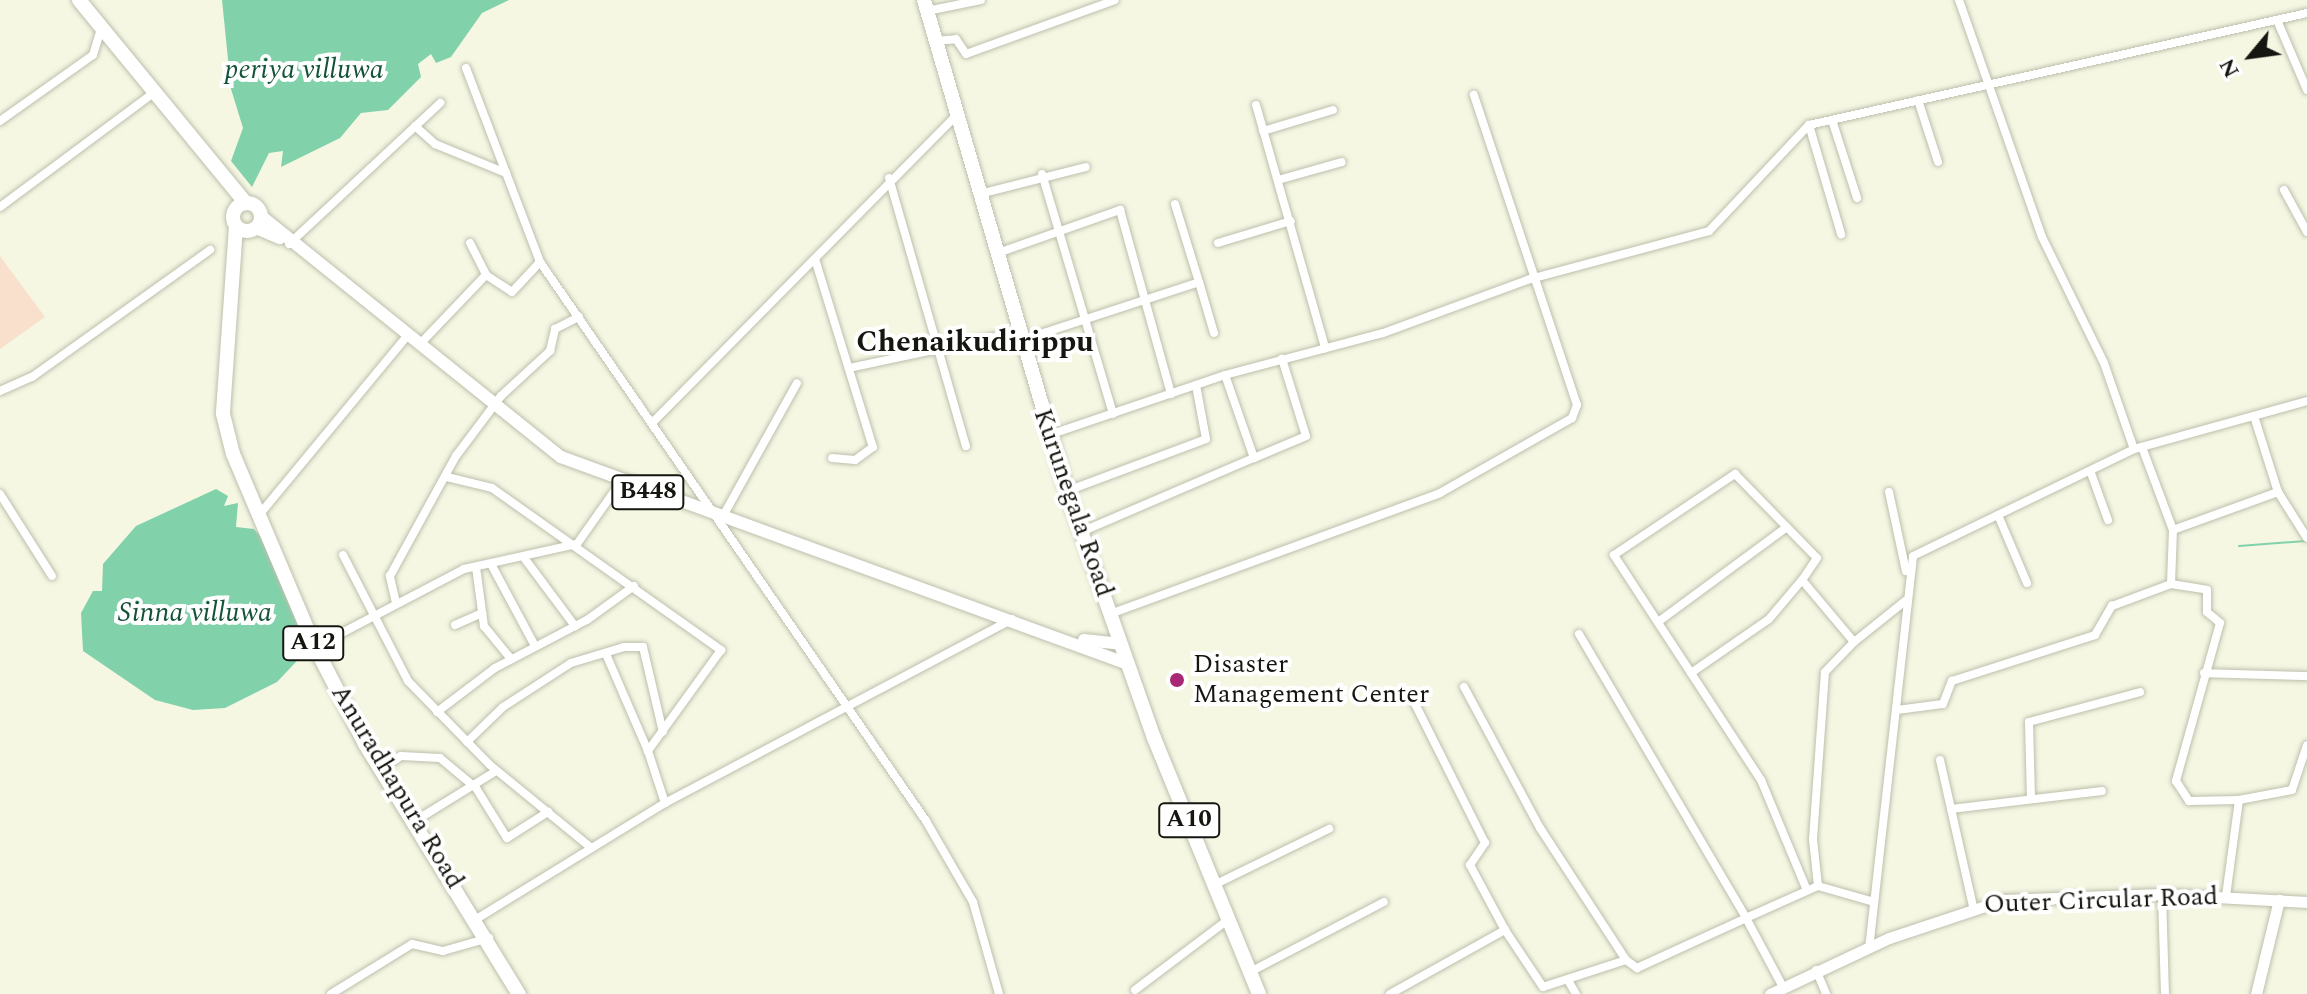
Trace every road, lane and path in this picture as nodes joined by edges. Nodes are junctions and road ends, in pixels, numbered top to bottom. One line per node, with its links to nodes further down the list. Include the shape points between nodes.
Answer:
1 (79, 0): 8 (highway, A12)
2 (981, 0): 5 (street)
3 (1115, 0): 9 (street, via 966,54 956,39)
4 (1959, 0): 11 (street)
5 (925, 6): 9 (highway, Kurunegala Road / A10)
6 (2307, 13): 7 (street)
7 (2277, 20): 11 (street); 12 (street)
8 (101, 28): 13 (highway, A12); 21 (street, via 93,55)
9 (935, 41): 19 (highway, Kurunegala Road / A10)
10 (466, 68): 28 (street)
11 (1990, 83): 15 (street); 79 (street, via 2042,237 2104,363)
12 (2307, 90)
13 (152, 94): 32 (highway, A12); 38 (street)
14 (1474, 95): 54 (street)
15 (1918, 100): 20 (street); 26 (street)
16 (440, 103): 23 (street)
17 (1256, 105): 24 (street)
18 (1333, 110): 24 (street)
19 (956, 116): 30 (street); 34 (highway, Kurunegala Road / A10)
20 (1832, 120): 22 (street); 35 (street)
21 (0, 121)
22 (1809, 125): 44 (street); 54 (street, via 1709,231)
23 (415, 126): 28 (street, via 435,144); 45 (street)
24 (1263, 131): 31 (street)
25 (1342, 162): 31 (street)
26 (1938, 162)
27 (1086, 167): 29 (street)
28 (506, 173): 52 (street)
29 (1042, 174): 34 (street); 42 (street)
30 (889, 178): 51 (street); 63 (street)
31 (1278, 180): 40 (street)
32 (222, 182): 36 (highway, A12); 39 (highway, Anuradhapura Road / A12)
33 (2284, 190): 43 (street)
34 (978, 195): 50 (highway, Kurunegala Road / A10)
35 (1857, 198)
36 (246, 203): 39 (highway); 41 (highway)
37 (1175, 204): 55 (street)
38 (0, 207)
39 (234, 220): 41 (highway); 49 (highway, Anuradhapura Road / A12)
40 (1291, 221): 47 (street); 64 (street)
41 (256, 225): 45 (main road, B448); 49 (highway, Anuradhapura Road / A12)
42 (1060, 232): 50 (street); 56 (street, via 1120,210); 58 (street)
43 (2307, 232)
44 (1841, 234)
45 (284, 241): 60 (main road, B448)
46 (470, 243): 53 (street)
47 (1218, 243)
48 (210, 250): 70 (street, via 32,377)
49 (238, 252): 90 (highway, Anuradhapura Road / A12, via 223,414)
50 (994, 254): 61 (highway, Kurunegala Road / A10)
51 (815, 259): 66 (street); 76 (street)
52 (540, 262): 53 (street, via 512,292); 57 (street)
53 (486, 275): 62 (street)
54 (1530, 279): 64 (street); 111 (street, via 1577,405 1572,418 1440,493)
55 (1199, 282): 56 (street); 59 (street)
56 (1146, 299): 58 (street); 71 (street)
57 (579, 317): 73 (street, via 555,329 550,351); 76 (street)
58 (1083, 318): 61 (street); 74 (street)
59 (1214, 333)
60 (407, 336): 62 (main road, B448); 90 (street)
61 (1019, 336): 63 (street); 77 (highway, Kurunegala Road / A10)
62 (419, 345): 73 (main road, B448)
63 (936, 346): 66 (street); 78 (street)
64 (1325, 348): 65 (street)
65 (1282, 359): 67 (street); 81 (street, via 1306,436)
66 (849, 368): 80 (street, via 873,447 855,460)
67 (1225, 375): 69 (street); 81 (street)
68 (797, 383): 89 (street)
69 (1196, 385): 71 (street); 85 (street, via 1206,439)
70 (0, 391)
71 (1171, 394): 74 (street)
72 (2307, 401): 75 (street)
73 (494, 407): 83 (street); 84 (main road, B448, via 561,457)
74 (1113, 414): 77 (street)
75 (2254, 416): 79 (street); 87 (street)
76 (653, 422): 89 (street)
77 (1048, 435): 85 (highway, Kurunegala Road / A10)
78 (966, 446)
79 (2138, 448): 82 (street); 94 (street)
80 (832, 458)
81 (1254, 458): 95 (street)
82 (2091, 473): 91 (street); 92 (street)
83 (447, 477): 97 (street, via 492,488); 109 (street, via 408,531 390,576)
84 (620, 483): 89 (main road, B448); 97 (street)
85 (1067, 491): 95 (highway, Kurunegala Road / A10)
86 (1889, 492): 102 (street)
87 (2278, 492): 94 (street); 96 (street)
88 (0, 494): 103 (street)
89 (717, 514): 112 (main road, B448); 132 (street)
90 (259, 515): 122 (highway, Anuradhapura Road / A12)
91 (1998, 515): 102 (street, via 1913,556); 105 (street)
92 (2108, 520)
93 (1787, 527): 104 (street, via 1817,558); 114 (street); 114 (street, via 1735,474 1620,547 1614,555)
94 (2173, 530): 106 (street)
95 (1081, 532): 111 (highway, Kurunegala Road / A10)
96 (2306, 536)
97 (577, 544): 99 (street); 107 (street)
98 (343, 555): 113 (street)
99 (525, 559): 100 (street); 116 (street)
100 (491, 564): 101 (street); 121 (street)
101 (476, 567): 109 (street); 110 (street, via 484,588)
102 (1906, 572): 108 (street)
103 (52, 576)
104 (1802, 580): 119 (street); 126 (street, via 1769,619)
105 (2027, 583)
106 (2171, 584): 127 (street, via 2207,590 2207,612 2220,623); 133 (street, via 2112,606 2095,635 1952,681 1943,704)
107 (634, 586): 116 (street); 135 (street, via 721,650)
108 (1905, 601): 119 (street); 133 (street)
109 (396, 603): 113 (street)
110 (482, 613): 115 (street); 124 (street)
111 (1110, 614): 120 (highway, Kurunegala Road / A10)
112 (1012, 619): 118 (main road, B448); 132 (street)
113 (370, 620): 122 (street); 134 (street, via 408,681)
114 (1658, 622): 126 (street)
115 (455, 625)
116 (575, 626): 121 (street)
117 (1579, 634): 165 (street)
118 (1072, 640): 120 (main road, B448); 125 (main road, B448)
119 (1854, 642): 154 (street, via 1825,672 1813,839)
120 (1121, 644): 125 (highway, Kurunegala Road / A10)
121 (535, 646): 124 (street)
122 (315, 647): 140 (highway, Anuradhapura Road / A12)
123 (606, 654): 135 (street, via 643,647); 136 (street, via 593,651 535,684); 138 (street)
124 (511, 659): 134 (street)
125 (1128, 664): 153 (highway, Kurunegala Road / A10)
126 (1691, 673): 155 (street, via 1761,780)
127 (2204, 673): 128 (street); 146 (street, via 2177,788 2189,801)
128 (2307, 676)
129 (1464, 687): 169 (street, via 1540,828)
130 (2140, 692): 145 (street, via 2029,722)
131 (1415, 704): 166 (street, via 1485,843 1470,865)
132 (847, 709): 147 (street); 177 (street, via 973,902)
133 (1897, 710): 160 (street)
134 (437, 712): 136 (street)
135 (663, 732): 138 (street)
136 (467, 742): 141 (street)
137 (2307, 745): 142 (street)
138 (648, 751): 147 (street)
139 (1940, 760): 148 (street)
140 (381, 769): 143 (street, via 401,756 440,758); 150 (highway, Anuradhapura Road / A12)
141 (496, 771): 143 (street); 149 (street)
142 (2303, 772): 146 (street, via 2286,793)
143 (476, 788): 149 (street, via 507,838); 150 (street)
144 (2102, 791): 145 (street)
145 (2031, 799): 148 (street)
146 (2239, 800): 157 (street)
147 (665, 803): 152 (street)
148 (1951, 809): 162 (street)
149 (548, 812): 152 (street)
150 (415, 821): 163 (highway, Anuradhapura Road / A12)
151 (1329, 829): 153 (street)
152 (589, 846): 163 (street)
153 (1216, 884): 164 (highway, Kurunegala Road / A10)
154 (1818, 886): 155 (street); 160 (street)
155 (1806, 888): 165 (street)
156 (2162, 894): 157 (street, Outer Circular Road); 162 (street, Outer Circular Road); 183 (street)
157 (2226, 896): 158 (street, Outer Circular Road)
158 (2279, 900): 161 (street, Outer Circular Road); 184 (street)
159 (1384, 902): 171 (street)
160 (1874, 902): 168 (street)
161 (2307, 902)
162 (1973, 906): 168 (street, Outer Circular Road)
163 (478, 918): 167 (highway, Anuradhapura Road / A12)
164 (1229, 918): 171 (highway, Kurunegala Road / A10); 174 (street)
165 (1746, 918): 169 (street, via 1637,968); 173 (street)
166 (1505, 930): 172 (street, via 1543,987); 179 (street)
167 (490, 938): 175 (street, via 443,951 412,944); 176 (highway, Anuradhapura Road / A12)
168 (1869, 949): 170 (street, Outer Circular Road)
169 (1626, 960): 172 (street)
170 (1816, 970): 173 (street, Outer Circular Road); 182 (street)
171 (1250, 972): 178 (highway, Kurunegala Road / A10)
172 (1569, 982): 180 (street)
173 (1783, 987): 181 (street, Outer Circular Road)
174 (1135, 990)
175 (331, 994)
176 (519, 994)
177 (999, 994)
178 (1259, 994)
179 (1390, 994)
180 (1576, 994)
181 (1770, 994)
182 (1826, 994)
183 (2165, 994)
184 (2256, 994)

